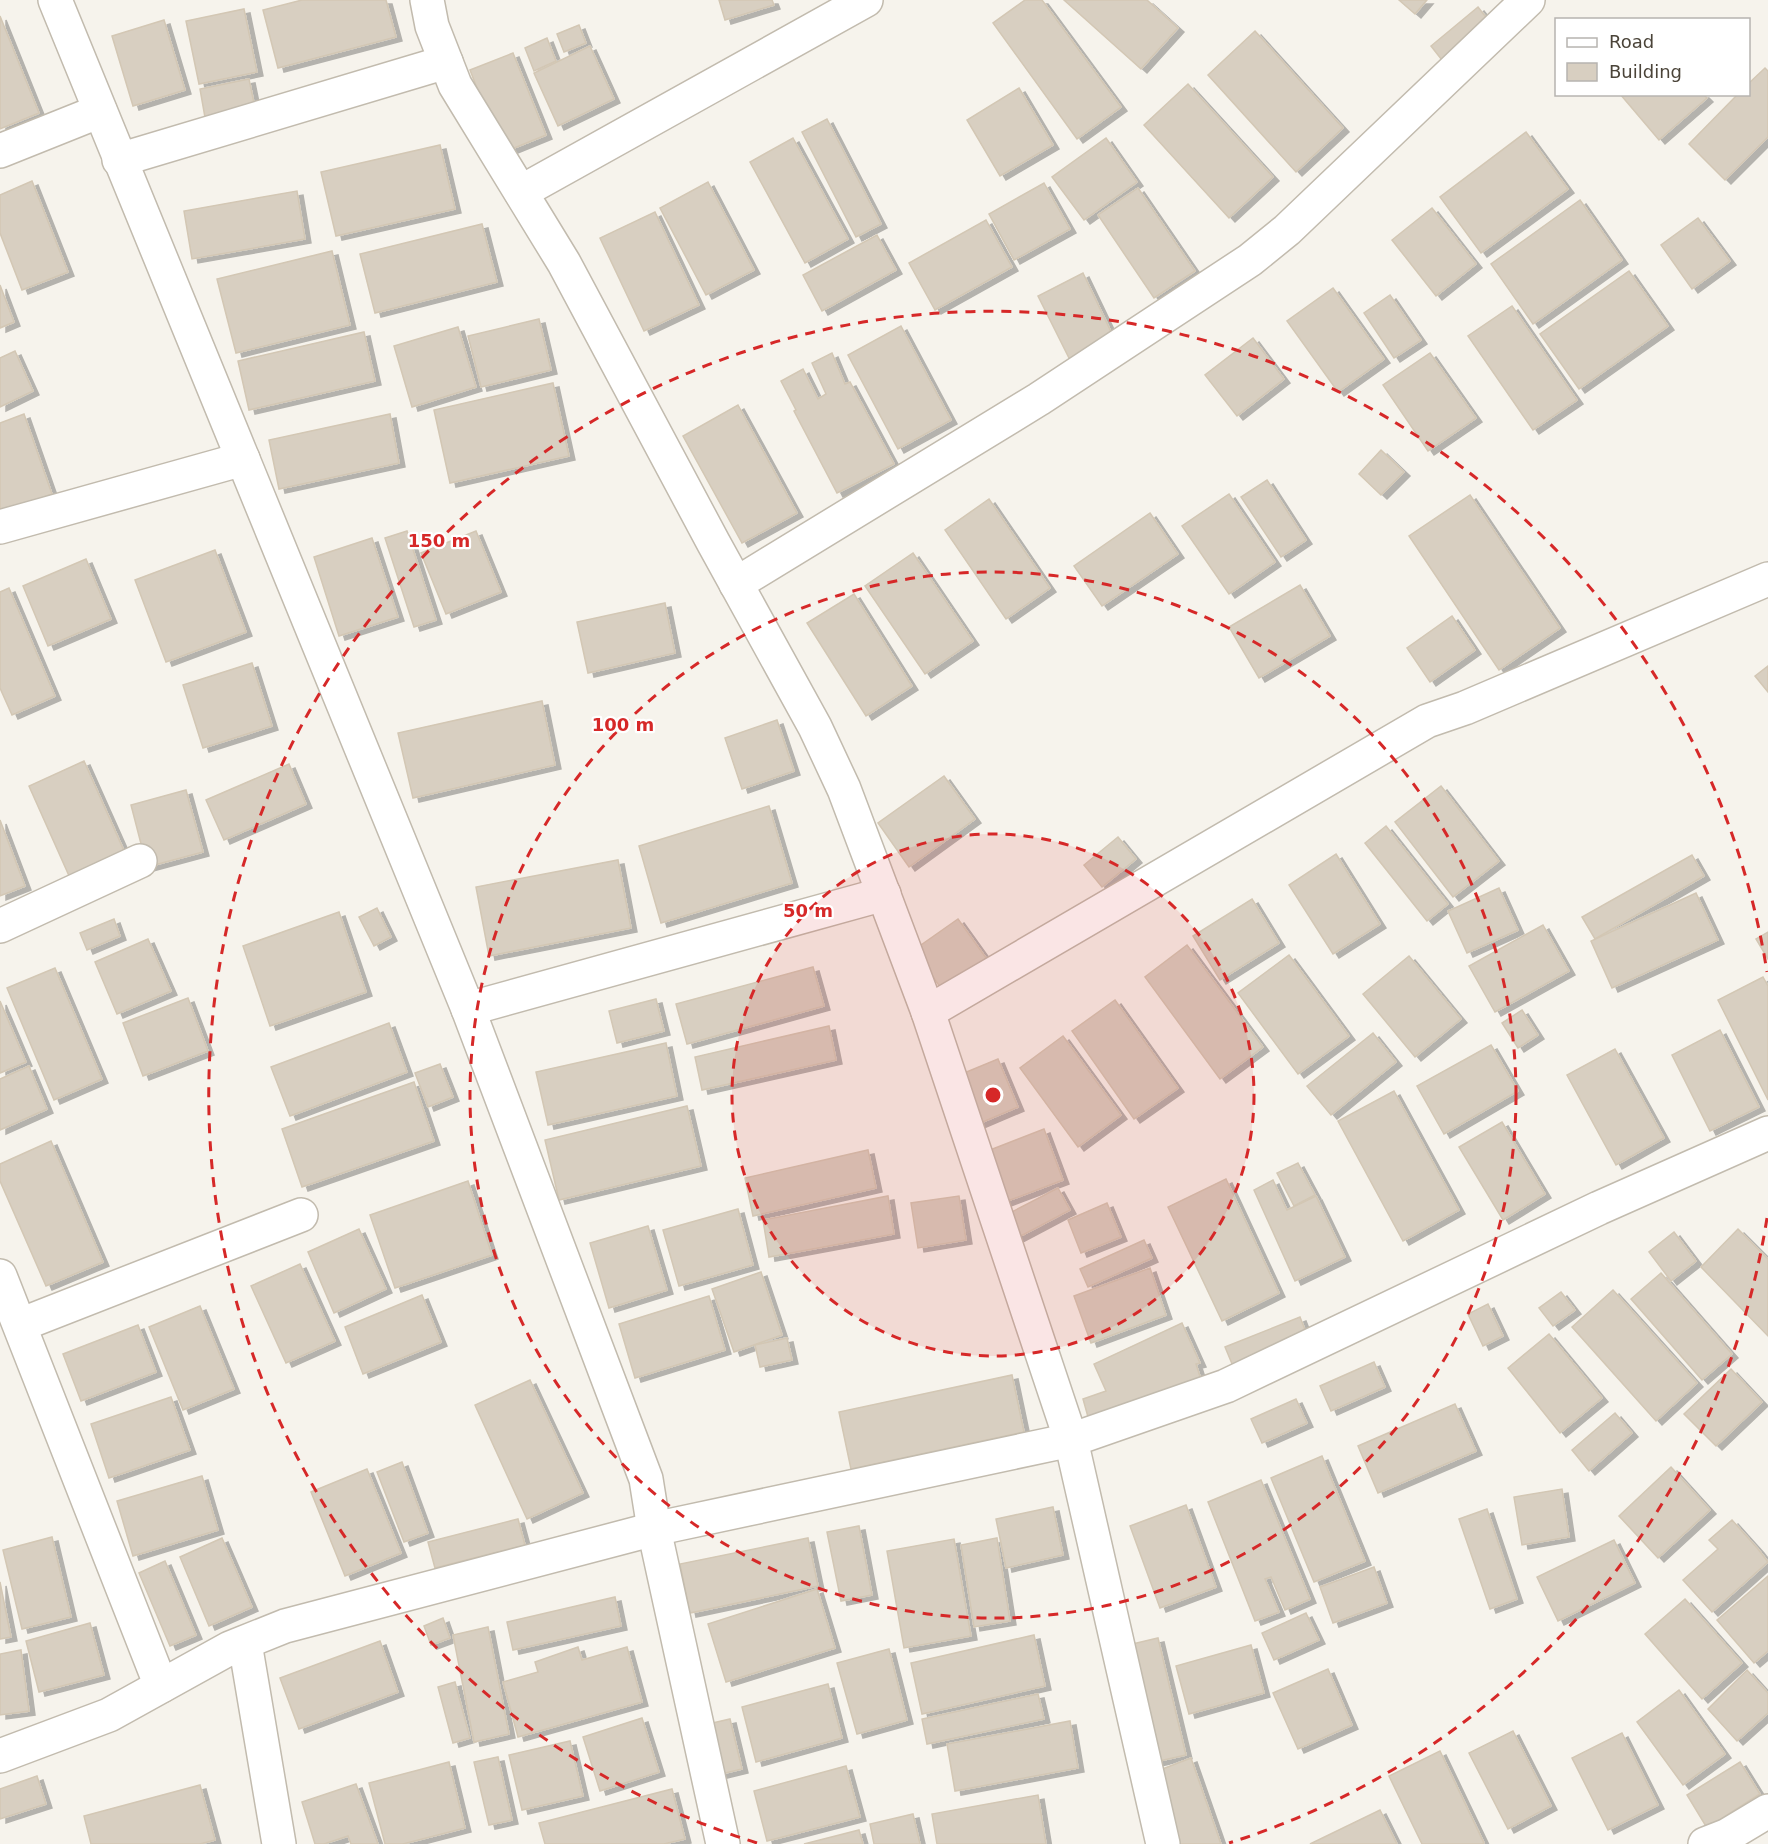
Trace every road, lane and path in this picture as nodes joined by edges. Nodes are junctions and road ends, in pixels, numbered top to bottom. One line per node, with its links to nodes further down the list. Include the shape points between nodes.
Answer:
1 (55, 0): 6 (street)
2 (427, 0): 5 (street)
3 (866, 0): 9 (street)
4 (1528, 0): 13 (street, via 1287,230 1250,260 1039,399)
5 (446, 62): 8 (street); 9 (street, via 455,85)
6 (100, 111): 7 (street); 8 (street)
7 (0, 150)
8 (119, 160): 10 (street)
9 (521, 192): 13 (street, via 564,263)
10 (243, 459): 11 (street); 17 (street)
11 (0, 527)
12 (1768, 579): 18 (street, via 1427,721)
13 (736, 584): 15 (street, via 820,737)
14 (140, 861): 16 (street)
15 (884, 894): 17 (street); 18 (street)
16 (0, 926)
17 (468, 1009): 24 (street, via 646,1479)
18 (928, 1012): 23 (street)
19 (1768, 1133): 23 (street, via 1599,1208 1226,1386)
20 (301, 1215): 22 (street)
21 (0, 1276): 22 (street)
22 (20, 1325): 26 (street)
23 (1071, 1440): 24 (street); 31 (street)
24 (654, 1529): 25 (street, via 285,1626); 30 (street)
25 (245, 1643): 26 (street); 29 (street)
26 (161, 1686): 27 (street, via 109,1715)
27 (0, 1756)
28 (1768, 1811): 32 (street)
29 (279, 1844)
30 (723, 1844)
31 (1163, 1844)
32 (1706, 1844)

